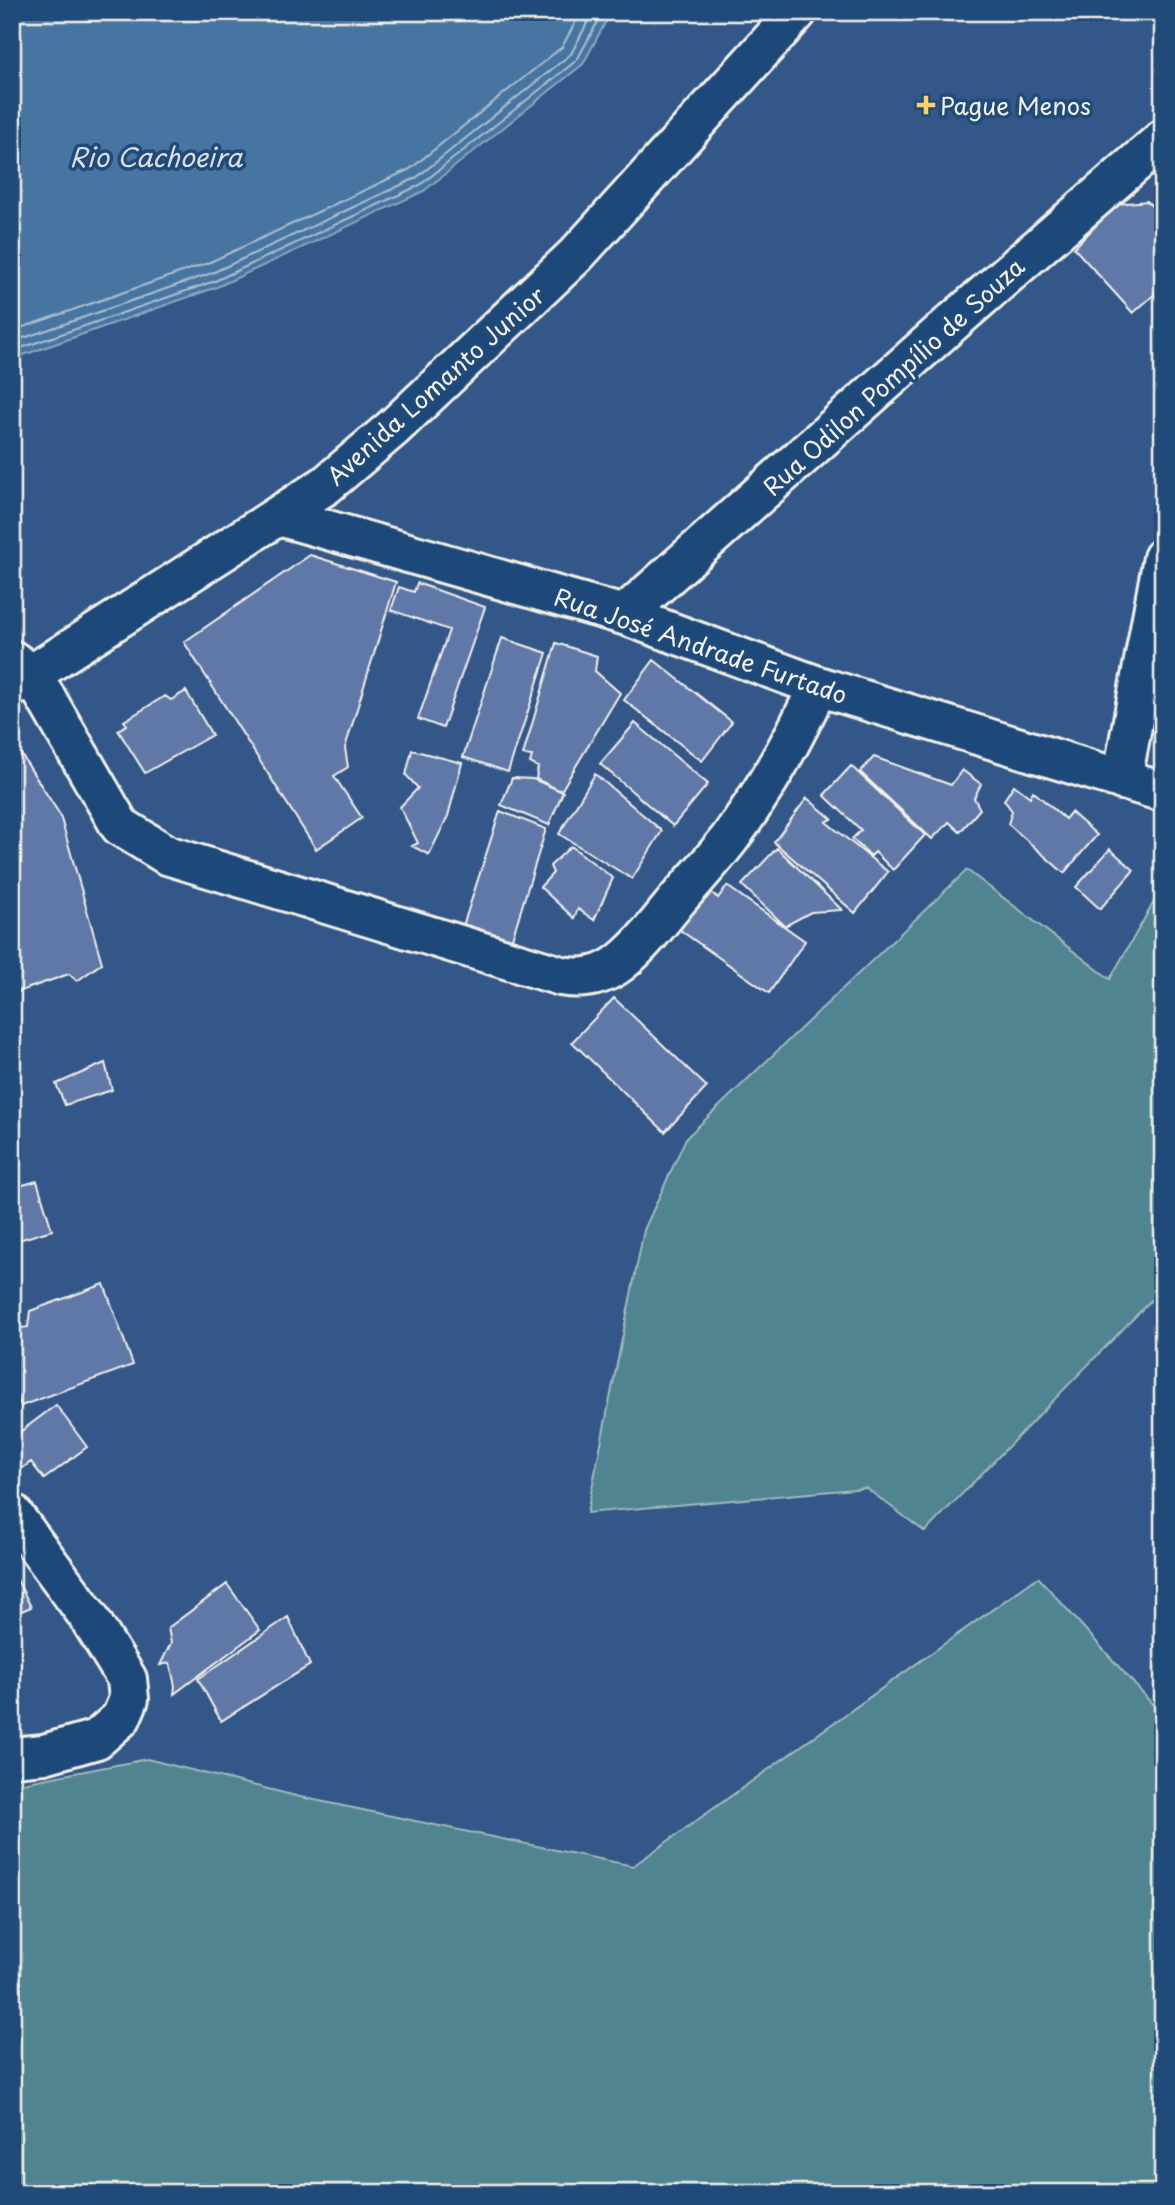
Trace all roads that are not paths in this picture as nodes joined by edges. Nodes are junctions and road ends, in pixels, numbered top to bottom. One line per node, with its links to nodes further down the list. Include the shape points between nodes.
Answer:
1 (797, 12): 3 (street, Avenida Lomanto Junior, via 576,255 393,428 326,485)
2 (1155, 159): 5 (street, Rua Odilon Pompílio de Souza, via 946,328)
3 (279, 516): 5 (street, Rua José Andrade Furtado); 6 (street, Avenida Lomanto Junior)
4 (1163, 558): 8 (street)
5 (624, 615): 7 (street, Rua José Andrade Furtado)
6 (19, 673): 7 (street, via 120,826 167,855 580,979 620,962 729,839 777,768)
7 (818, 686): 8 (street, Rua José Andrade Furtado)
8 (1122, 780): 9 (street, Rua José Andrade Furtado)
9 (1163, 792)
10 (12, 1513): 11 (street, via 88,1616 127,1679 129,1699 121,1718 97,1739 44,1754)
11 (12, 1757)

